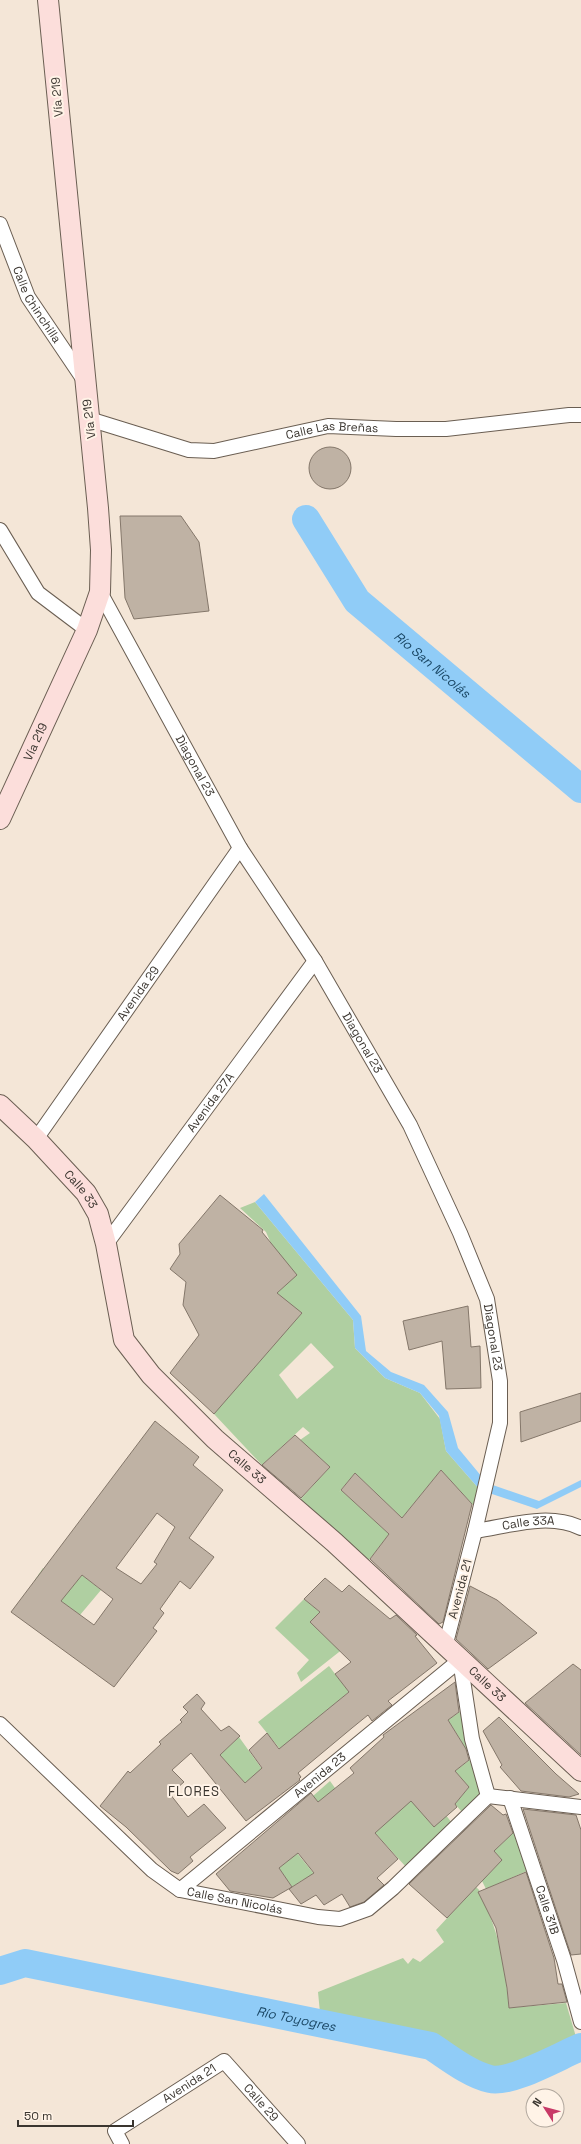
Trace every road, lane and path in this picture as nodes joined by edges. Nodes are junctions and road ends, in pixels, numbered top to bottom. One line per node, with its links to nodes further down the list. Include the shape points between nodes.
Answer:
1 (48, 0): 3 (main road, Vía 219)
2 (0, 224): 3 (street, Calle Chinchilla, via 28,297)
3 (84, 380): 5 (main road, Vía 219)
4 (581, 415): 5 (street, Calle Las Breñas, via 569,414 446,429 328,426 214,451 189,450)
5 (89, 419): 7 (main road, Vía 219, via 101,550)
6 (0, 530): 8 (street, via 38,593)
7 (100, 592): 8 (main road, Vía 219); 10 (street, Diagonal 23)
8 (87, 630): 9 (main road, Vía 219)
9 (0, 819)
10 (240, 848): 11 (street, Diagonal 23); 13 (street, Avenida 29)
11 (315, 961): 14 (street, Avenida 27A); 16 (street, Diagonal 23, via 410,1125 460,1233 487,1299 500,1381 500,1423)
12 (0, 1106): 13 (main road, Calle 33)
13 (36, 1139): 14 (main road, Calle 33, via 86,1193 98,1214)
14 (106, 1244): 17 (main road, Calle 33, via 124,1340 151,1375 215,1439 334,1542)
15 (581, 1528): 16 (street, Calle 33A, via 560,1520)
16 (475, 1531): 17 (street, Avenida 21)
17 (445, 1647): 18 (main road, Calle 33)
18 (460, 1660): 20 (main road, Calle 33); 21 (street, via 472,1739); 24 (street, Avenida 23)
19 (0, 1724): 24 (street, Calle San Nicolás, via 152,1870)
20 (581, 1771)
21 (488, 1796): 22 (street); 24 (street, Calle San Nicolás, via 368,1909 340,1919)
22 (510, 1798): 23 (street); 25 (street, Calle 31B, via 564,1960)
23 (581, 1807)
24 (180, 1890)
25 (581, 2022)
26 (224, 2061): 27 (street, Avenida 21, via 114,2131); 28 (street, Calle 29)
27 (122, 2144)
28 (298, 2144)

